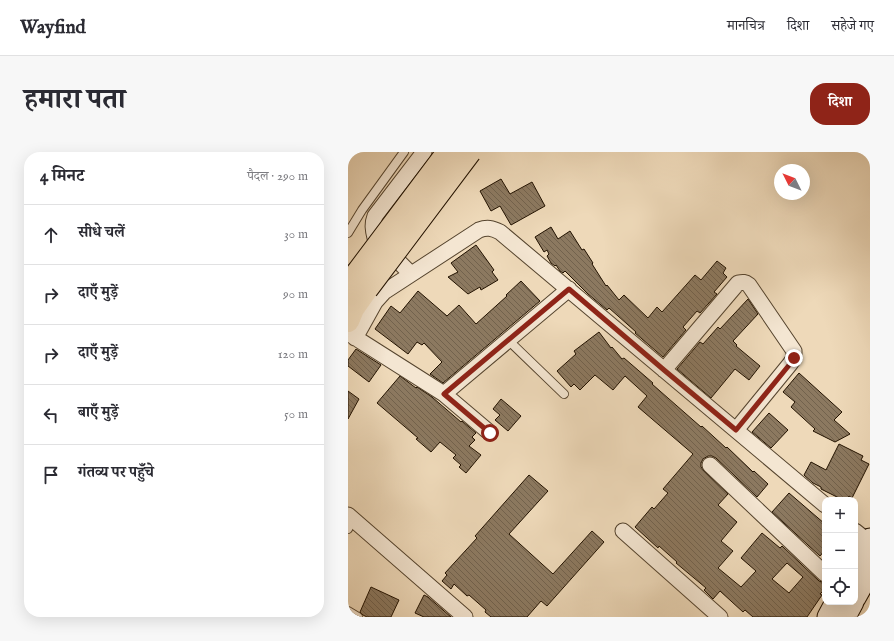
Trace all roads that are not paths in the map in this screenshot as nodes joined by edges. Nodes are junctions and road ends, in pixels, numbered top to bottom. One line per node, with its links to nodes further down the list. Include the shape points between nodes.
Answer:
1 (404, 152): 5 (lane)
2 (424, 152): 6 (street, via 372,223 376,238)
3 (448, 152): 7 (main road, bridge)
4 (470, 152): 7 (main road, bridge)
5 (348, 233)
6 (411, 274): 8 (street, via 486,228 500,232); 9 (street, via 379,297)
7 (357, 283): 9 (main road)
8 (569, 289): 10 (street); 11 (street)
9 (350, 330): 12 (street)
10 (508, 340): 12 (street); 13 (lane)
11 (664, 370): 14 (street); 14 (street, via 738,283 745,282 794,351 794,358)
12 (444, 394): 15 (street)
13 (564, 394)
14 (736, 430): 17 (street)
15 (490, 433)
16 (710, 465): 22 (street)
17 (822, 502)
18 (350, 521): 29 (street)
19 (623, 531): 30 (street)
20 (866, 539): 21 (main road)
21 (858, 559)
22 (822, 571)
23 (870, 572): 24 (main road)
24 (858, 593)
25 (834, 605): 31 (main road)
26 (851, 605): 32 (main road)
27 (348, 611): 28 (lane)
28 (358, 617)
29 (465, 617)
30 (720, 617)
31 (828, 617)
32 (845, 617)

